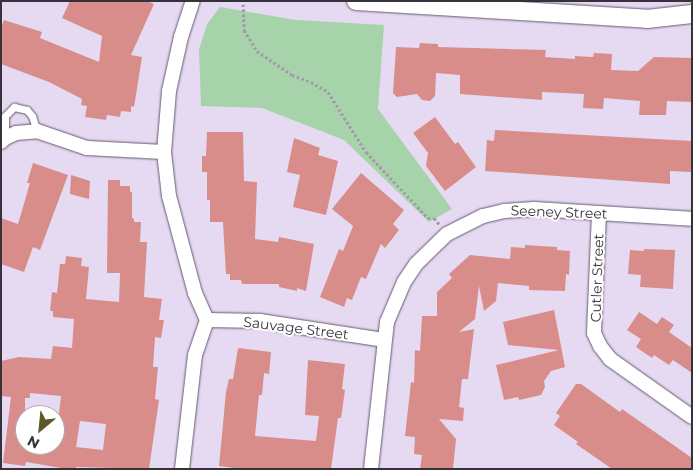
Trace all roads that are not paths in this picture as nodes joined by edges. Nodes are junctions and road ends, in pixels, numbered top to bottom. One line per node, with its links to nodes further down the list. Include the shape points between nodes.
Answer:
1 (193, 1): 7 (street, via 169,91)
2 (356, 1): 3 (street)
3 (392, 2): 4 (street, via 647,19)
4 (692, 14)
5 (37, 131): 6 (street, via 27,131); 6 (lane, via 27,110 14,108 5,116); 7 (street, via 87,148)
6 (3, 140)
7 (164, 152): 10 (street, via 169,196 195,293)
8 (599, 213): 9 (street, Seeney Street); 11 (street, Seeney Street, via 534,209 504,211 483,216 447,234 416,264 404,282 387,322); 12 (street, Cutler Street, via 594,333 610,359)
9 (692, 220)
10 (207, 320): 11 (street, Sauvage Street, via 260,321); 13 (street, via 195,356)
11 (384, 340): 14 (street, Seeney Street)
12 (692, 417)
13 (182, 469)
14 (371, 469)

